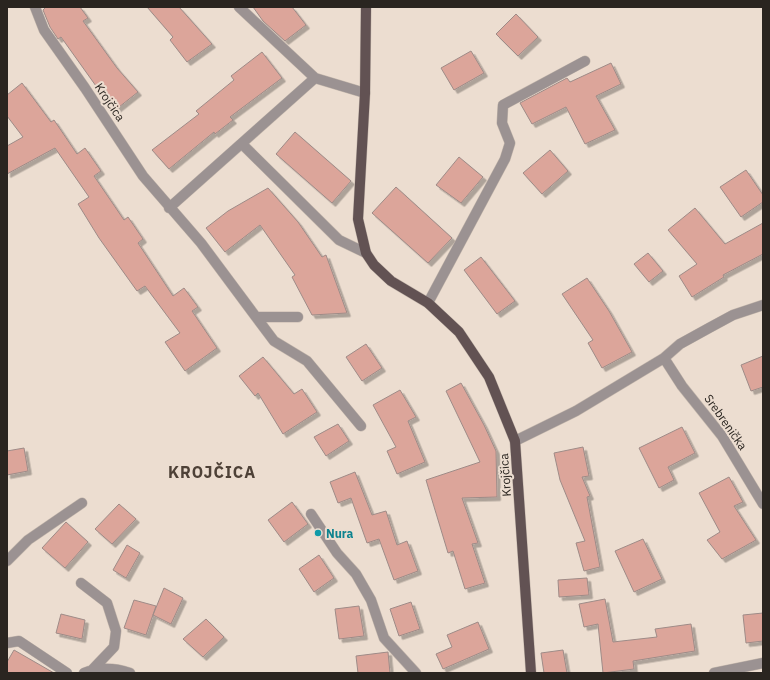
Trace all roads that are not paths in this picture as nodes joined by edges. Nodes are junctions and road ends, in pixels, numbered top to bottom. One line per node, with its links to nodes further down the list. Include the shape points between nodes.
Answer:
1 (35, 7): 8 (street, Krojčica, via 44,30 143,176)
2 (239, 7): 5 (street)
3 (366, 7): 6 (main road, Krojčica)
4 (585, 62): 10 (street, via 503,105 502,123 510,143 505,159)
5 (315, 78): 6 (street); 7 (street)
6 (365, 93): 9 (main road, Krojčica, via 358,219)
7 (242, 144): 8 (street); 9 (street, via 339,240)
8 (169, 208): 12 (street, Krojčica, via 200,243)
9 (366, 253): 10 (main road, Krojčica, via 374,265 391,281)
10 (428, 303): 16 (main road, Krojčica, via 459,332 488,377)
11 (763, 305): 14 (street, via 715,324 680,344)
12 (256, 317): 13 (street); 15 (street, Krojčica, via 274,341 308,361)
13 (298, 317)
14 (664, 358): 16 (street, via 576,412); 18 (street, Srebrenička, via 682,386 722,436)
15 (361, 426)
16 (516, 441): 28 (main road, Krojčica)
17 (82, 503): 20 (street, via 28,540)
18 (763, 504)
19 (311, 514): 27 (street, via 356,574 371,600 384,638)
20 (7, 561)
21 (81, 583): 24 (street, via 107,603 116,630 114,647)
22 (7, 643): 25 (street, via 19,641)
23 (763, 663): 29 (street)
24 (88, 671): 26 (street, via 118,669)
25 (67, 673)
26 (130, 673)
27 (416, 673)
28 (531, 673)
29 (714, 673)

